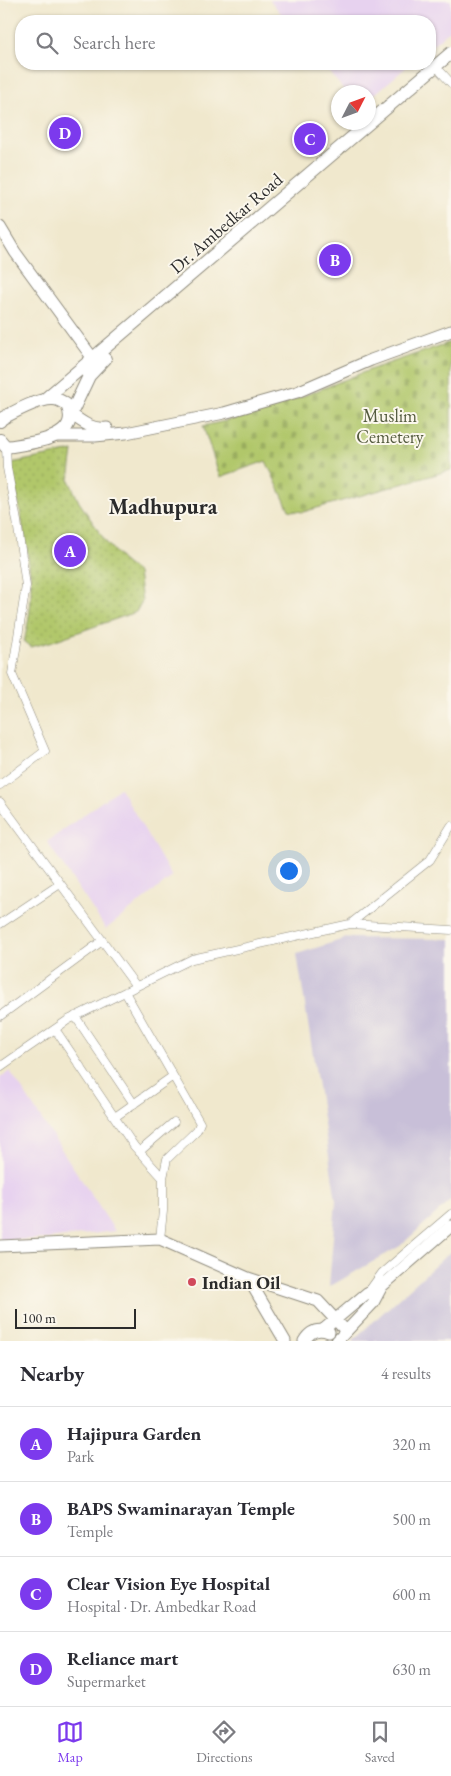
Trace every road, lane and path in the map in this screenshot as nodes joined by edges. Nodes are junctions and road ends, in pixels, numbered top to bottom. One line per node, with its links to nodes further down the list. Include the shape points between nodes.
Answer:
1 (451, 53): 2 (main road, Dr. Ambedkar Road)
2 (436, 66)
3 (446, 68): 5 (street); 9 (main road, Dr. Ambedkar Road)
4 (431, 70): 9 (main road, Dr. Ambedkar Road)
5 (451, 82)
6 (0, 227): 9 (main road)
7 (451, 325): 11 (main road, via 369,354 295,386 222,408 97,430)
8 (451, 331): 13 (main road, via 296,392 224,413 126,433)
9 (96, 362): 10 (main road, Dr. Ambedkar Road); 11 (main road, Dr. Ambedkar Road)
10 (45, 399): 11 (main road, via 55,399 67,405); 12 (main road, Dr. Ambedkar Road)
11 (71, 414): 13 (main road, Dr. Ambedkar Road, via 70,423)
12 (0, 420)
13 (58, 436): 14 (main road)
14 (2, 445): 15 (street, via 26,586 12,674 44,752)
15 (0, 785)
16 (0, 802): 18 (street)
17 (451, 826): 20 (street, via 430,860)
18 (60, 884): 19 (street); 22 (street)
19 (0, 924)
20 (350, 924): 21 (street); 23 (street, via 192,959)
21 (451, 930)
22 (102, 941): 23 (street); 26 (street)
23 (136, 986): 24 (street)
24 (125, 992): 27 (street); 30 (street)
25 (0, 1004): 26 (street)
26 (3, 1014)
27 (75, 1016): 28 (street); 31 (street)
28 (55, 1029): 29 (street); 32 (street)
29 (0, 1068)
30 (173, 1076): 31 (street); 35 (street, via 200,1123 197,1130 167,1159)
31 (134, 1104): 32 (street)
32 (115, 1117): 34 (street)
33 (174, 1122): 34 (street)
34 (139, 1152): 35 (street)
35 (163, 1178): 38 (street)
36 (451, 1214): 42 (street, via 382,1273)
37 (451, 1226): 41 (main road)
38 (160, 1239): 39 (main road); 40 (main road)
39 (0, 1246)
40 (248, 1278): 43 (main road, via 318,1301); 46 (main road)
41 (382, 1286): 42 (main road); 45 (main road, via 374,1303)
42 (367, 1293): 43 (main road)
43 (336, 1319): 44 (main road); 45 (main road)
44 (323, 1330): 47 (main road, via 312,1332); 48 (main road)
45 (346, 1331): 48 (main road)
46 (285, 1341)
47 (304, 1341)
48 (337, 1341)

